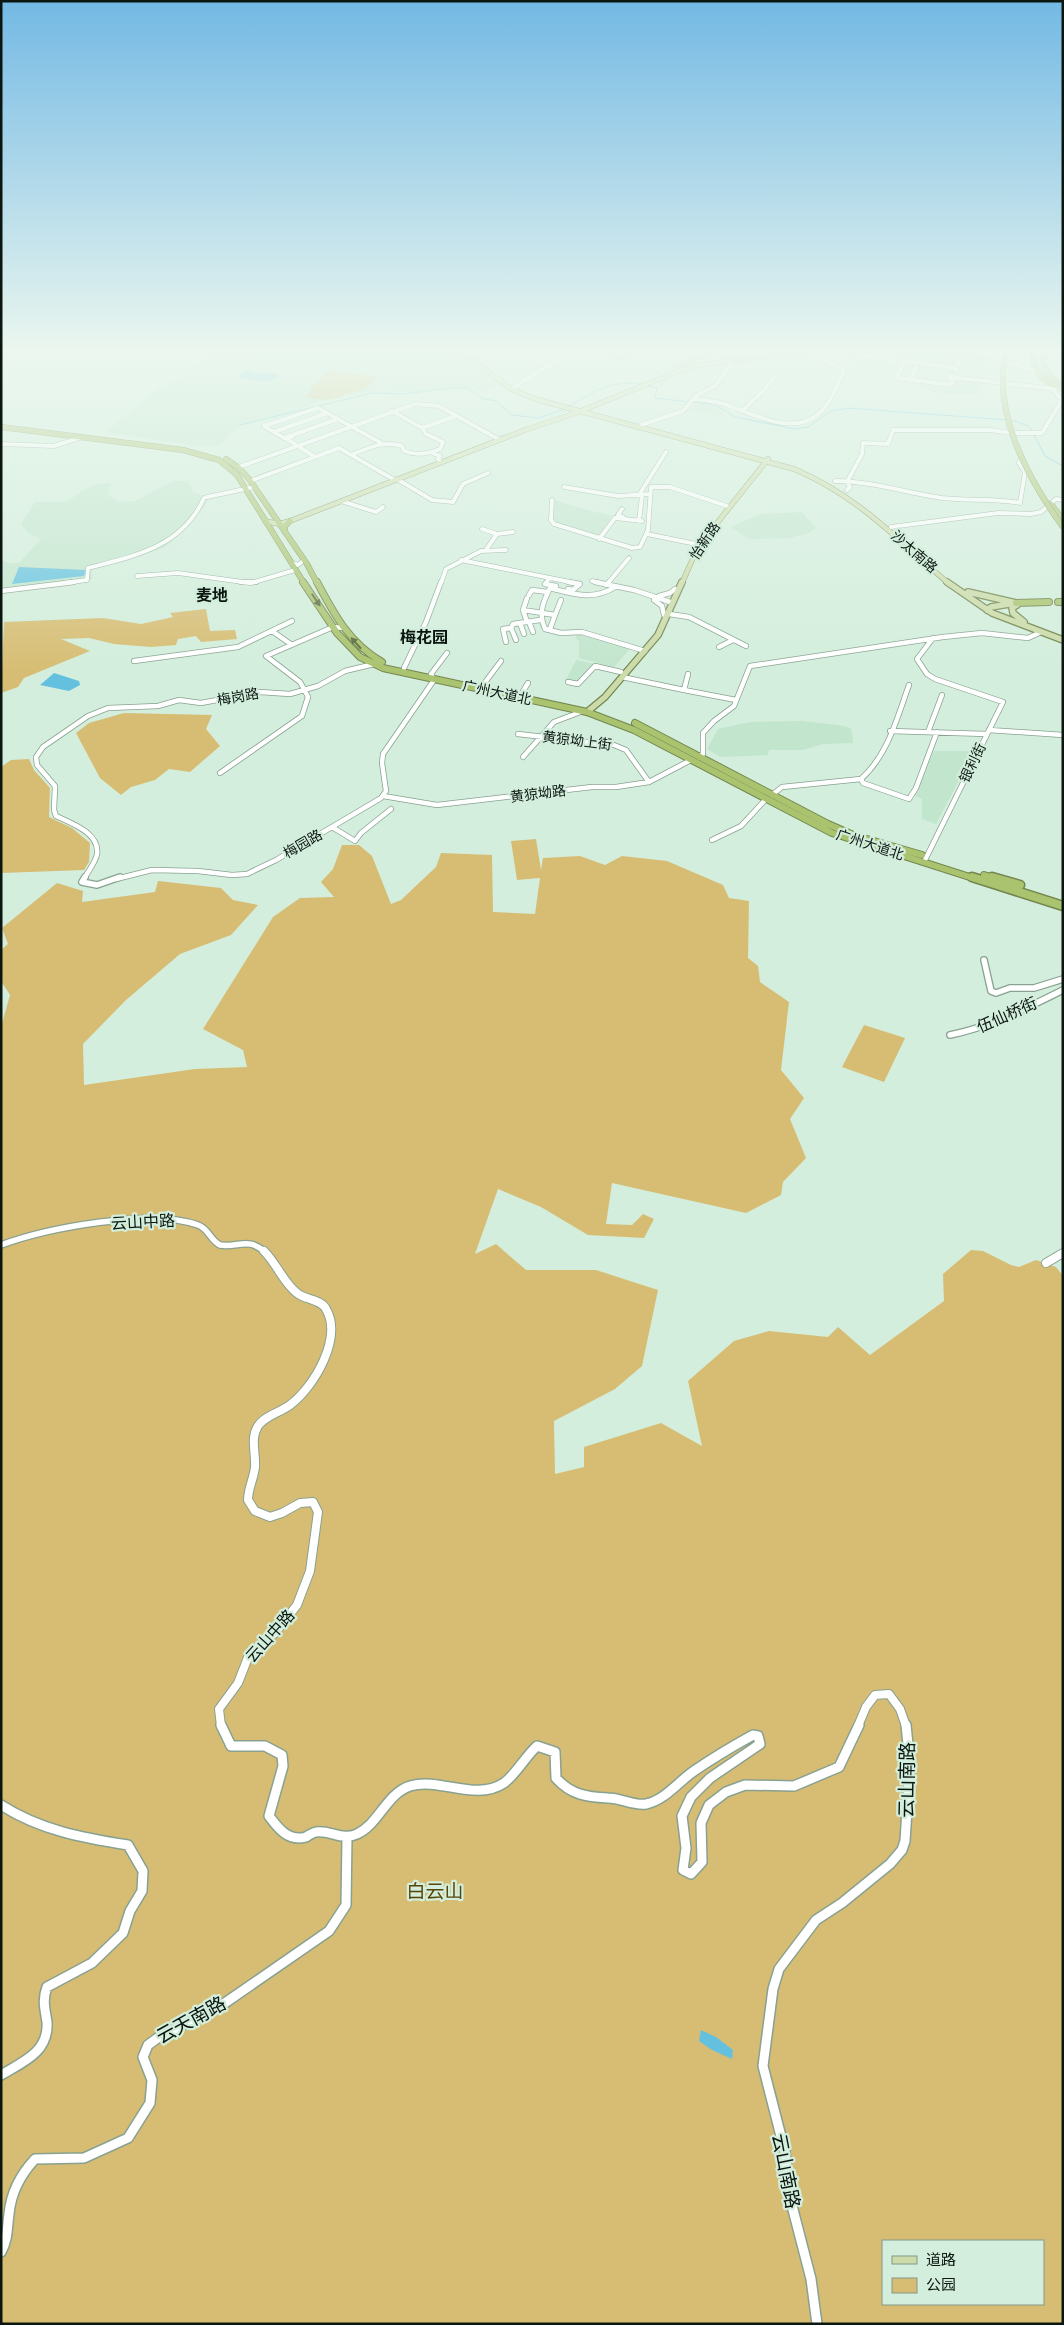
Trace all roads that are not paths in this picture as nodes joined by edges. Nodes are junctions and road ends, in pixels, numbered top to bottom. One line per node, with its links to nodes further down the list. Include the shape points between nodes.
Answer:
1 (211, 458): 31 (highway, 广州大道北, via 228,466)
2 (222, 458): 20 (highway, 广州大道北)
3 (266, 458): 20 (street)
4 (311, 458): 26 (street)
5 (356, 458): 24 (street)
6 (439, 458): 18 (street)
7 (449, 458): 18 (main road)
8 (452, 458): 24 (main road)
9 (663, 458): 34 (street, via 641,491 639,495)
10 (750, 458): 21 (main road, via 757,462)
11 (755, 458): 17 (main road)
12 (759, 458): 17 (main road)
13 (860, 458): 28 (street)
14 (1022, 458): 28 (street, via 1019,463 1025,472 1020,503 998,499 938,498 859,481)
15 (1023, 458): 38 (highway, bridge)
16 (1030, 458): 43 (highway, bridge, via 1043,490)
17 (766, 460): 19 (main road, 沙太南路); 21 (main road, 怡新路); 23 (main road)
18 (440, 461): 24 (main road)
19 (783, 466): 21 (main road, via 770,465); 81 (main road, 沙太南路, via 813,476 844,492 958,590)
20 (239, 467): 26 (highway, 广州大道北)
21 (758, 470): 39 (main road, 怡新路); 78 (main road, 怡新路, via 698,547)
22 (488, 474): 24 (street, via 463,484 453,502 432,500)
23 (824, 476)
24 (395, 479): 37 (main road); 45 (main road)
25 (830, 479): 27 (main road, 沙太南路)
26 (250, 481): 29 (highway, 广州大道北)
27 (835, 481): 28 (street); 32 (main road, 沙太南路)
28 (847, 482): 32 (street, via 850,487)
29 (254, 487): 31 (street); 44 (highway, 广州大道北)
30 (564, 487): 34 (street, via 607,495)
31 (246, 489): 42 (highway, 广州大道北); 73 (street, via 206,497 182,530 156,548 88,568 87,580)
32 (847, 490): 48 (main road, 沙太南路)
33 (650, 494): 34 (street); 39 (street, via 651,487 668,487); 47 (street)
34 (642, 496): 46 (street)
35 (552, 500): 57 (street, via 552,522)
36 (1063, 500): 48 (street, via 1056,499 1041,512 1030,514 998,513)
37 (341, 501): 40 (street, via 376,512); 45 (main road)
38 (1044, 502): 49 (highway, bridge); 53 (highway, bridge)
39 (727, 506): 60 (main road, 怡新路)
40 (383, 507)
41 (622, 509): 46 (street, via 618,515)
42 (263, 518): 44 (highway); 44 (main road); 56 (highway, 广州大道北)
43 (1063, 518)
44 (276, 519): 45 (highway); 51 (highway, 广州大道北); 56 (main road)
45 (289, 520): 51 (highway)
46 (639, 520): 47 (street); 57 (street, via 615,518)
47 (649, 522): 55 (street)
48 (891, 527): 75 (main road, 沙太南路)
49 (1063, 527)
50 (482, 529): 54 (street)
51 (285, 532): 58 (highway, 广州大道北)
52 (513, 532): 54 (street)
53 (1063, 532)
54 (497, 534): 61 (street)
55 (647, 534): 57 (street, via 637,548); 60 (street)
56 (274, 536): 59 (highway, 广州大道北)
57 (599, 539)
58 (291, 540): 59 (highway); 64 (highway, 广州大道北)
59 (278, 542): 66 (highway, 广州大道北)
60 (696, 544): 72 (main road, 怡新路)
61 (486, 550): 62 (street); 65 (street)
62 (506, 550)
63 (629, 558): 70 (street)
64 (304, 560): 66 (street); 93 (highway, 广州大道北)
65 (461, 560): 68 (street); 114 (street, via 446,569)
66 (293, 566): 67 (street, via 251,583 178,573); 92 (highway, 广州大道北, one-way to 92)
67 (138, 576)
68 (549, 578): 68 (street, via 557,580 580,584 573,590 545,584)
69 (592, 581): 70 (street)
70 (606, 584): 71 (street)
71 (615, 587): 74 (street, via 597,597 550,588); 76 (street)
72 (675, 589): 76 (street, via 666,595); 78 (main road, 怡新路)
73 (1, 591)
74 (548, 592): 82 (street, via 533,587); 83 (street)
75 (968, 592): 80 (main road); 81 (main road, 沙太南路)
76 (653, 597): 78 (street); 85 (street)
77 (561, 600): 84 (street)
78 (672, 600): 85 (main road, 怡新路)
79 (1049, 603): 80 (highway)
80 (1017, 604): 81 (main road); 90 (main road, via 1012,608 1013,613)
81 (990, 608): 86 (main road, 沙太南路)
82 (523, 610): 83 (street); 89 (street)
83 (540, 613): 84 (street); 87 (street)
84 (555, 615): 95 (street)
85 (666, 615): 103 (street, via 689,617); 109 (main road, 怡新路)
86 (1005, 616): 90 (main road, 沙太南路); 98 (main road, 沙太南路)
87 (540, 620): 89 (street); 95 (street, via 545,629)
88 (292, 621): 96 (street)
89 (528, 622): 91 (street); 97 (street)
90 (1024, 622): 100 (main road, 沙太南路)
91 (520, 623): 94 (street, via 513,624); 99 (street)
92 (333, 627): 93 (street); 106 (street); 113 (highway, 广州大道北, via 354,653)
93 (344, 628): 114 (highway, 广州大道北, one-way to 93, via 369,655 353,642)
94 (511, 628): 102 (street); 105 (street, via 503,629)
95 (550, 629): 109 (street, via 582,632)
96 (272, 631): 106 (street); 111 (street, via 238,647)
97 (533, 632)
98 (1041, 632): 101 (street, via 1028,638 982,633); 104 (main road, 沙太南路)
99 (524, 634)
100 (1063, 636)
101 (933, 638): 127 (street, via 750,666); 132 (street, via 917,659 927,674 1003,702)
102 (516, 640)
103 (733, 640): 107 (street); 108 (street)
104 (1063, 640)
105 (506, 642)
106 (292, 645): 123 (street, via 266,656 300,682)
107 (746, 646)
108 (719, 647)
109 (643, 650): 116 (main road, 怡新路)
110 (447, 653): 118 (street)
111 (134, 661)
112 (504, 661): 121 (street)
113 (374, 664): 115 (highway, 广州大道北); 123 (street, 梅岗路, via 345,671 318,686)
114 (404, 668): 115 (highway, 广州大道北)
115 (417, 674): 118 (highway, 广州大道北)
116 (621, 674): 119 (street, via 595,666 578,684); 124 (street); 128 (main road, 怡新路)
117 (688, 674): 124 (street)
118 (433, 677): 121 (highway, 广州大道北); 128 (highway, 广州大道北); 144 (street, via 383,754 386,791)
119 (568, 682)
120 (528, 683): 125 (street)
121 (483, 685): 125 (highway, 广州大道北)
122 (909, 685): 129 (street)
123 (304, 689): 140 (street, via 308,697 302,716); 151 (street, 梅岗路, via 290,694 260,692 222,701 179,700 158,706 98,710 43,747 36,757 37,765 55,786 56,816 80,827 94,840 97,856)
124 (684, 690): 127 (street)
125 (522, 693): 128 (highway, 广州大道北)
126 (942, 695): 130 (street)
127 (736, 700): 137 (street, via 734,706 703,733 703,754)
128 (588, 710): 135 (street, via 554,722); 136 (highway, 广州大道北); 137 (highway, 广州大道北, via 631,722)
129 (890, 731): 130 (street); 141 (street, via 875,766)
130 (928, 732): 131 (street)
131 (937, 732): 132 (street); 141 (street, via 909,799 872,787)
132 (988, 732): 134 (street, 银利街); 149 (street, 银利街)
133 (518, 734): 135 (street, 黄猄坳上街)
134 (1063, 736)
135 (541, 737): 138 (street); 143 (street, 黄猄坳上街, via 626,750)
136 (661, 744): 139 (street); 142 (highway, 广州大道北)
137 (698, 756): 145 (highway, 广州大道北)
138 (523, 757)
139 (689, 762): 142 (street, via 723,780); 143 (street, 黄猄坳路)
140 (220, 774)
141 (861, 779): 145 (street, via 782,787)
142 (730, 780): 145 (highway, 广州大道北)
143 (649, 782): 144 (street, 黄猄坳路, via 436,805)
144 (383, 796): 147 (street, 梅园路)
145 (769, 797): 148 (street, via 741,826); 149 (highway, 广州大道北, via 841,830)
146 (391, 809): 147 (street, via 355,841)
147 (332, 827): 151 (street, 梅园路, via 242,875 152,870 97,885)
148 (712, 840)
149 (926, 860): 150 (highway, 广州大道北)
150 (947, 866): 152 (highway, 广州大道北); 153 (highway, 广州大道北)
151 (82, 882)
152 (1063, 899)
153 (1063, 906)
154 (984, 960): 155 (street, via 989,986 996,993 1010,988 1034,988)
155 (1063, 979)
156 (1063, 990): 157 (street, 伍仙桥街, via 970,1031)
157 (950, 1035)
158 (1, 1246): 162 (street, 云山中路, via 20,1239 114,1222 183,1220 207,1230 215,1243 243,1241 255,1245 278,1266 301,1298 325,1306 332,1326 328,1349 312,1381 294,1402 256,1428 253,1442 255,1468 247,1492 248,1502 269,1517 300,1502 313,1502 318,1517 310,1570 297,1605 275,1633 249,1655 238,1683 219,1709 221,1729 232,1746 265,1744 282,1755 283,1766 269,1816 280,1832 293,1839 322,1832)
159 (1063, 1254): 160 (street)
160 (1046, 1263)
161 (1, 1805): 163 (street, via 20,1818 50,1830 128,1845 143,1871 142,1891 130,1910 123,1933 92,1963 47,1987 42,1998 47,2024 45,2042 30,2058)
162 (347, 1837): 164 (street, 云天南路, via 346,1905 329,1931 222,2005 148,2045 143,2057 152,2080 150,2103 128,2138 84,2158 35,2159 20,2179 9,2211 9,2234); 165 (street, 云山南路, via 360,1833 392,1799 412,1786 484,1791 497,1787 537,1746 555,1752 556,1778 569,1790 590,1798 620,1798 643,1804 660,1799 691,1773 731,1747 753,1735 758,1736 760,1744 710,1778 691,1797 682,1816 686,1848 684,1870 691,1874 702,1862 703,1816 716,1798 745,1785 794,1786 839,1767 866,1707 875,1695 889,1694 898,1703 906,1721 910,1749 902,1850 874,1877 816,1920 787,1957 773,1988 762,2059 785,2152 790,2198 811,2279)
163 (1, 2076)
164 (1, 2252)
165 (817, 2324)

